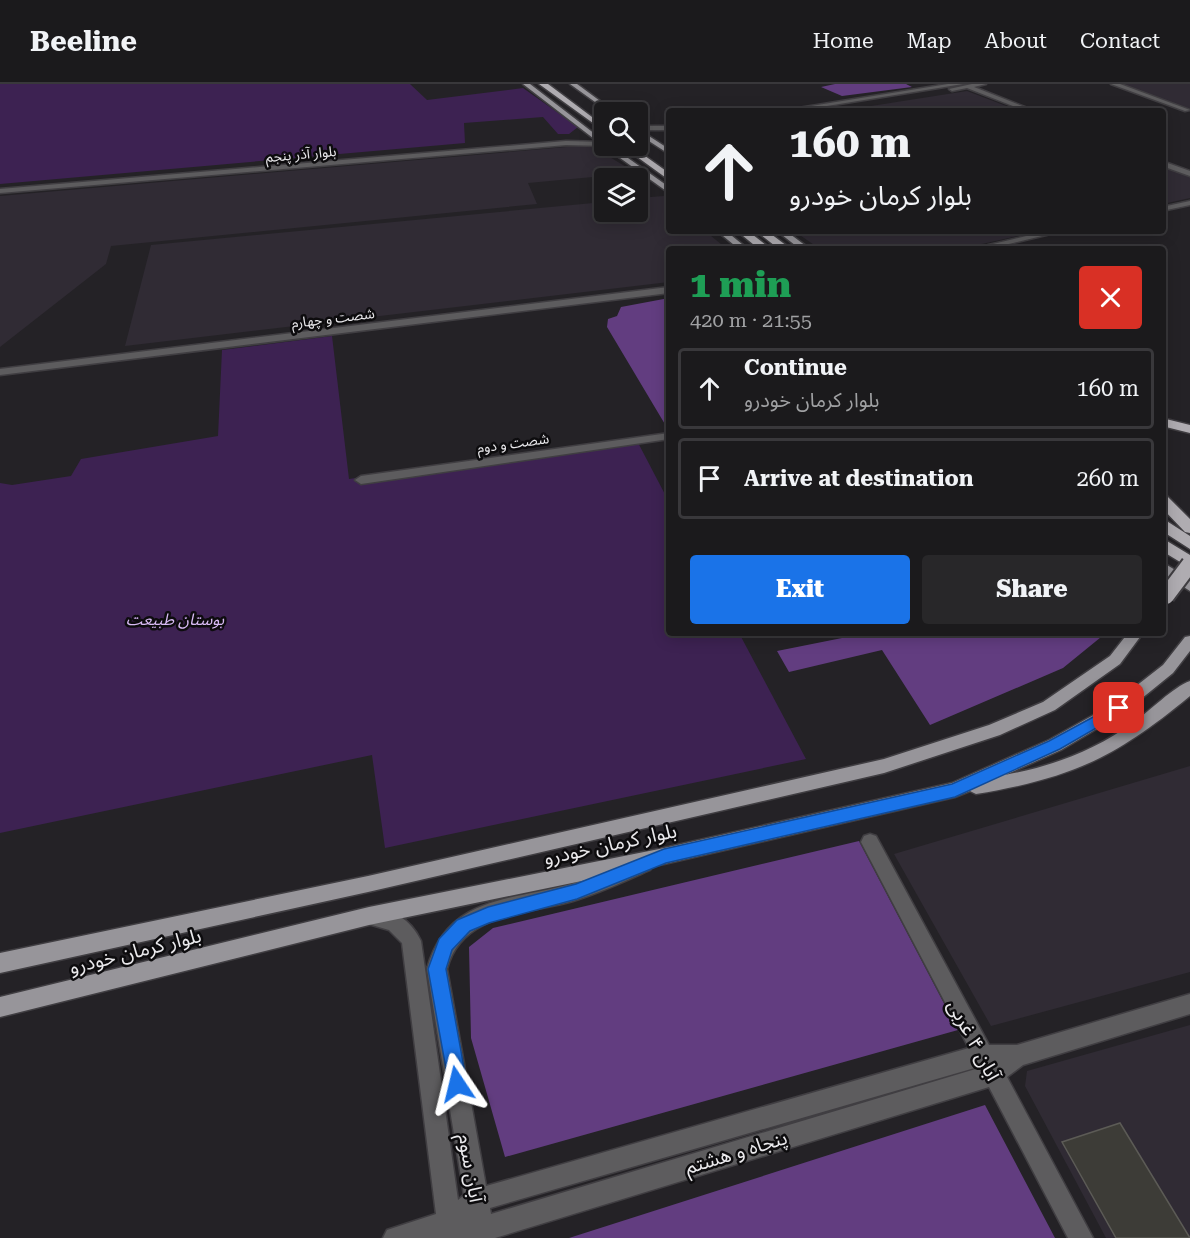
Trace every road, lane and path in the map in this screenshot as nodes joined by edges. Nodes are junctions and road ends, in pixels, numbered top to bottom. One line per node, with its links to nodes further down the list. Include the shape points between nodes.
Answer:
1 (526, 84): 15 (main road)
2 (537, 84): 15 (highway)
3 (543, 84): 18 (highway)
4 (556, 84): 17 (highway)
5 (573, 84): 11 (main road)
6 (983, 84): 9 (street)
7 (1114, 84): 16 (street)
8 (960, 85): 9 (street); 10 (street); 12 (street); 13 (street)
9 (978, 85): 10 (street)
10 (985, 92): 14 (street)
11 (598, 102)
12 (803, 108)
13 (827, 108)
14 (1025, 108)
15 (563, 110): 19 (main road)
16 (1187, 110)
17 (594, 112)
18 (594, 122)
19 (585, 129): 22 (main road); 34 (street, بلوار آذر پنجم, via 583,134 564,139)
20 (648, 130): 21 (street)
21 (666, 131): 24 (street, via 654,137)
22 (594, 136)
23 (648, 138): 24 (main road)
24 (654, 142): 27 (main road)
25 (594, 144): 34 (street, بلوار آذر پنجم)
26 (648, 150): 30 (highway)
27 (666, 150)
28 (621, 156): 35 (main road)
29 (640, 156): 33 (highway)
30 (666, 163)
31 (1166, 165): 32 (street)
32 (1190, 174)
33 (666, 175)
34 (0, 189)
35 (666, 189)
36 (1190, 203): 37 (street)
37 (1166, 208)
38 (725, 234): 43 (main road)
39 (744, 234): 44 (highway)
40 (764, 234): 45 (highway)
41 (785, 234): 46 (main road)
42 (1045, 234): 47 (street)
43 (740, 246)
44 (762, 246)
45 (782, 246)
46 (802, 246)
47 (990, 246)
48 (666, 290): 49 (street, شصت و چهارم)
49 (0, 372)
50 (1166, 412): 51 (highway)
51 (1190, 416)
52 (1166, 423): 53 (highway)
53 (1190, 429)
54 (666, 436): 55 (street, شصت و دوم)
55 (361, 480)
56 (1166, 502): 59 (highway)
57 (1166, 512): 59 (main road)
58 (1166, 526): 60 (highway)
59 (1190, 528)
60 (1190, 544)
61 (1166, 546): 62 (highway)
62 (1190, 564): 65 (highway, bridge)
63 (1166, 569): 64 (main road)
64 (1190, 586)
65 (1166, 595)
66 (1134, 636): 73 (main road, بلوار کرمان خودرو, via 1115,660 1049,706 994,730 884,766)
67 (1190, 641): 69 (main road, بلوار کرمان خودرو, via 1168,669 1119,708 1055,745)
68 (1190, 687): 69 (main road, via 1125,736 1084,760 1026,779)
69 (955, 790): 71 (main road, بلوار کرمان خودرو)
70 (870, 842): 76 (street, آبان ۴ غربی)
71 (664, 856): 72 (main road, بلوار کرمان خودرو); 79 (street, آبان سوم, via 577,891 488,915 464,925 445,945 437,969)
72 (369, 916): 75 (main road, بلوار کرمان خودرو); 80 (street, آبان سوم, via 404,927 411,941)
73 (0, 963)
74 (1190, 1004): 77 (street, پنجاه و هشتم)
75 (0, 1007)
76 (982, 1056): 77 (street, پنجاه و هشتم); 78 (street, آبان ۴ غربی); 79 (street, پنجاه و هشتم)
77 (1017, 1056): 78 (street, پنجاه و هشتم)
78 (993, 1075): 81 (street, پنجاه و هشتم); 83 (street, آبان ۴ غربی)
79 (477, 1200): 80 (street, پنجاه و هشتم); 81 (street, آبان سوم)
80 (450, 1230): 81 (street, پنجاه و هشتم); 82 (street, پنجاه و هشتم)
81 (482, 1233)
82 (395, 1238)
83 (1081, 1238)

